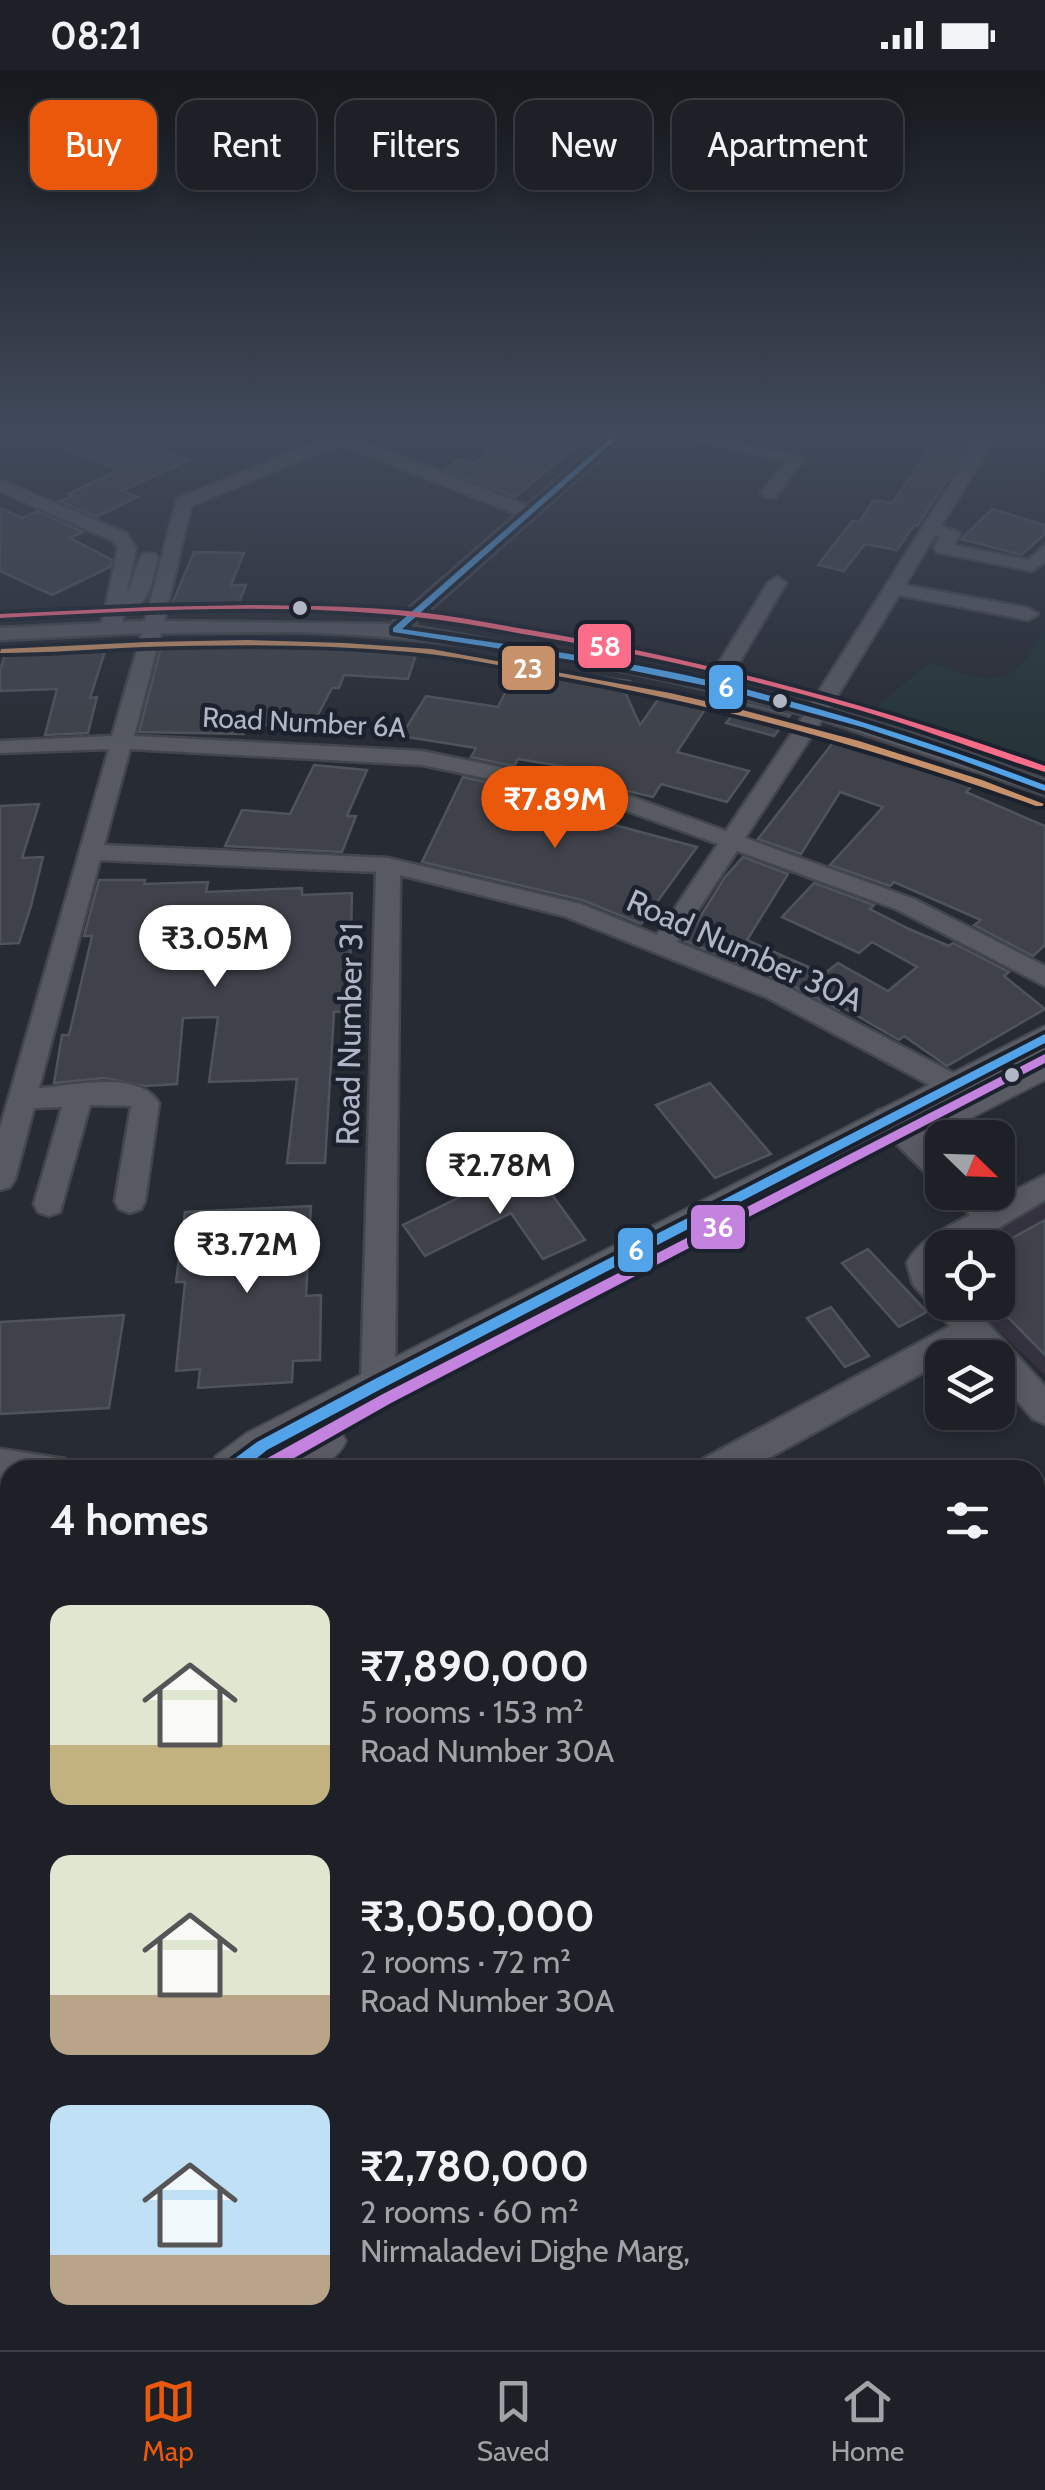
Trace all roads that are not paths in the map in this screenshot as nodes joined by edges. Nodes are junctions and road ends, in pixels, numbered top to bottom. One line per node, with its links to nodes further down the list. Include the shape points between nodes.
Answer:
1 (123, 541): 12 (street, via 127,548)
2 (174, 541): 13 (street)
3 (497, 541): 14 (street)
4 (922, 541): 9 (street)
5 (947, 541): 6 (street, via 943,548 1032,566)
6 (1045, 550)
7 (148, 558): 12 (street, via 136,602)
8 (778, 584): 16 (street)
9 (894, 588): 11 (street); 17 (street)
10 (85, 610): 12 (street)
11 (1028, 614)
12 (112, 618): 13 (street); 15 (street)
13 (154, 624): 14 (street); 18 (street)
14 (396, 630): 16 (street)
15 (0, 634)
16 (716, 684): 17 (street)
17 (817, 710): 20 (street); 21 (street)
18 (120, 742): 19 (street, Road Number 6A); 21 (street, Road Number 6A, via 422,758 608,796); 22 (street)
19 (0, 747)
20 (1045, 788)
21 (733, 838): 24 (street); 25 (street, Road Number 6A, via 905,904)
22 (90, 852): 23 (street, Road Number 30A); 30 (street)
23 (388, 866): 24 (street, Road Number 30A, via 572,910); 42 (street, Road Number 31)
24 (662, 946): 28 (street, Road Number 30A, via 774,991)
25 (1045, 977)
26 (1045, 1038): 28 (main road)
27 (1045, 1065): 31 (main road)
28 (950, 1084): 31 (main road)
29 (79, 1095): 30 (street); 35 (street, via 124,1093 144,1103); 36 (street)
30 (22, 1098): 33 (street)
31 (896, 1127): 32 (street); 42 (main road); 45 (main road)
32 (925, 1155)
33 (0, 1179)
34 (1045, 1186): 38 (street)
35 (130, 1201)
36 (49, 1204)
37 (983, 1210): 38 (street)
38 (990, 1217): 39 (street)
39 (967, 1230)
40 (965, 1320): 41 (street)
41 (973, 1329): 43 (street); 46 (street)
42 (378, 1384): 44 (main road)
43 (1045, 1409)
44 (244, 1460)
45 (293, 1460)
46 (733, 1460)

